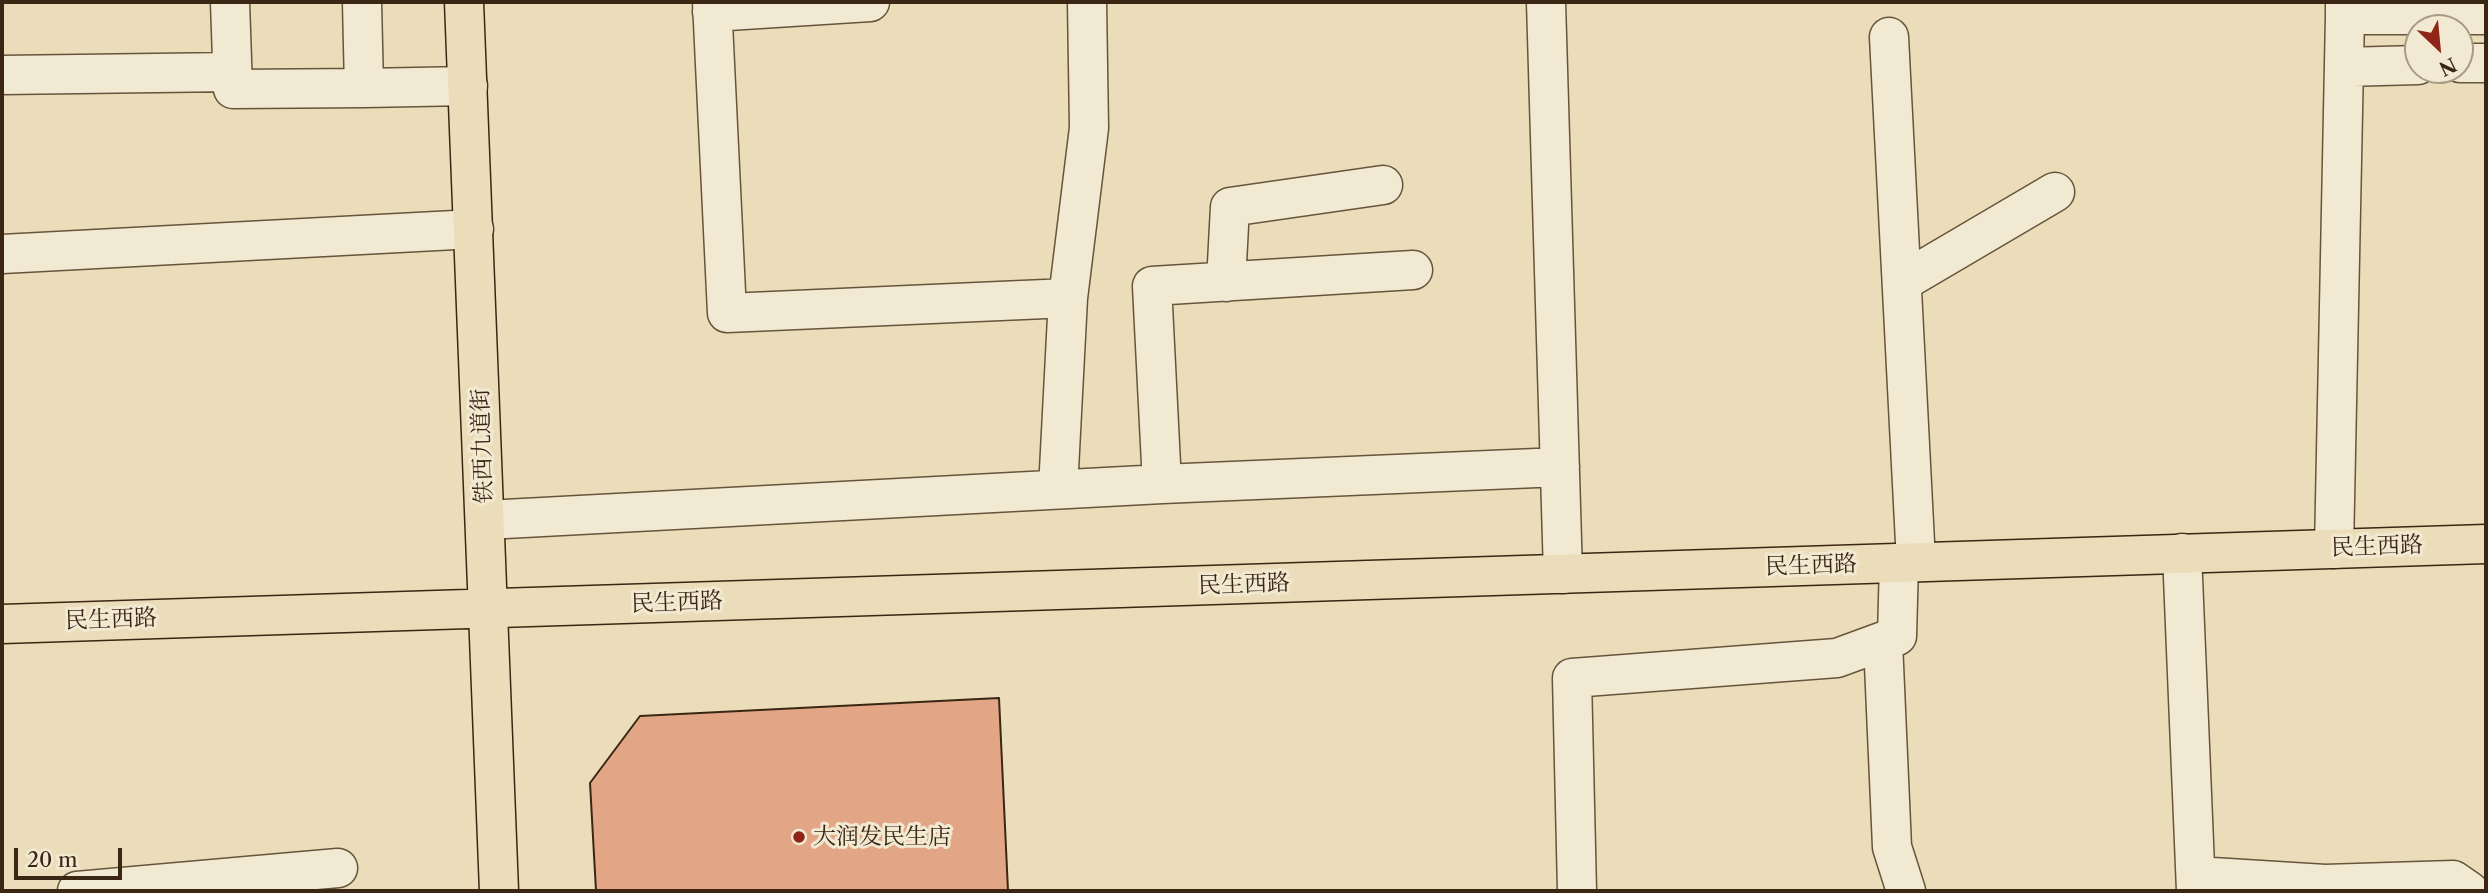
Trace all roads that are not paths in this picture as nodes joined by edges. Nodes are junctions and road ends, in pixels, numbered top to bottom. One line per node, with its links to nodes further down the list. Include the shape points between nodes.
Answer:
1 (230, 2): 13 (street)
2 (362, 2): 16 (street)
3 (464, 2): 15 (main road, 铁西九道街)
4 (870, 2): 7 (street)
5 (1087, 2): 24 (street, via 1089,128)
6 (1546, 2): 25 (street)
7 (712, 7): 24 (street, via 727,313)
8 (2345, 9): 9 (street); 12 (street)
9 (2486, 15)
10 (1889, 37): 23 (street)
11 (2404, 65): 12 (street)
12 (2344, 67): 30 (street)
13 (233, 72): 14 (street); 16 (street, via 233,89)
14 (2, 75)
15 (468, 86): 16 (street); 19 (main road, 铁西九道街)
16 (364, 88)
17 (1383, 185): 22 (street, via 1230,207)
18 (2055, 192): 23 (street)
19 (474, 229): 20 (street); 28 (main road, 铁西九道街)
20 (2, 254)
21 (1413, 270): 22 (street)
22 (1226, 282): 26 (street, via 1152,286)
23 (1902, 282): 32 (street)
24 (1068, 298): 27 (street)
25 (1560, 467): 26 (street); 33 (street)
26 (1162, 484): 27 (street)
27 (1058, 489): 28 (street)
28 (486, 520): 34 (main road, 铁西九道街)
29 (2486, 544): 30 (main road, 民生西路)
30 (2334, 549): 31 (main road, 民生西路)
31 (2182, 554): 32 (main road, 民生西路); 38 (street)
32 (1908, 563): 33 (main road, 民生西路); 36 (street, via 1897,636)
33 (1563, 574): 34 (main road, 民生西路)
34 (490, 610): 35 (main road, 民生西路); 40 (main road, 铁西九道街)
35 (2, 624)
36 (1883, 642): 41 (street, via 1837,658 1572,678); 42 (street, via 1892,847)
37 (338, 868): 39 (street)
38 (2196, 884): 43 (street, via 2453,880)
39 (77, 891)
40 (499, 891)
41 (1577, 891)
42 (1906, 891)
43 (2469, 891)

